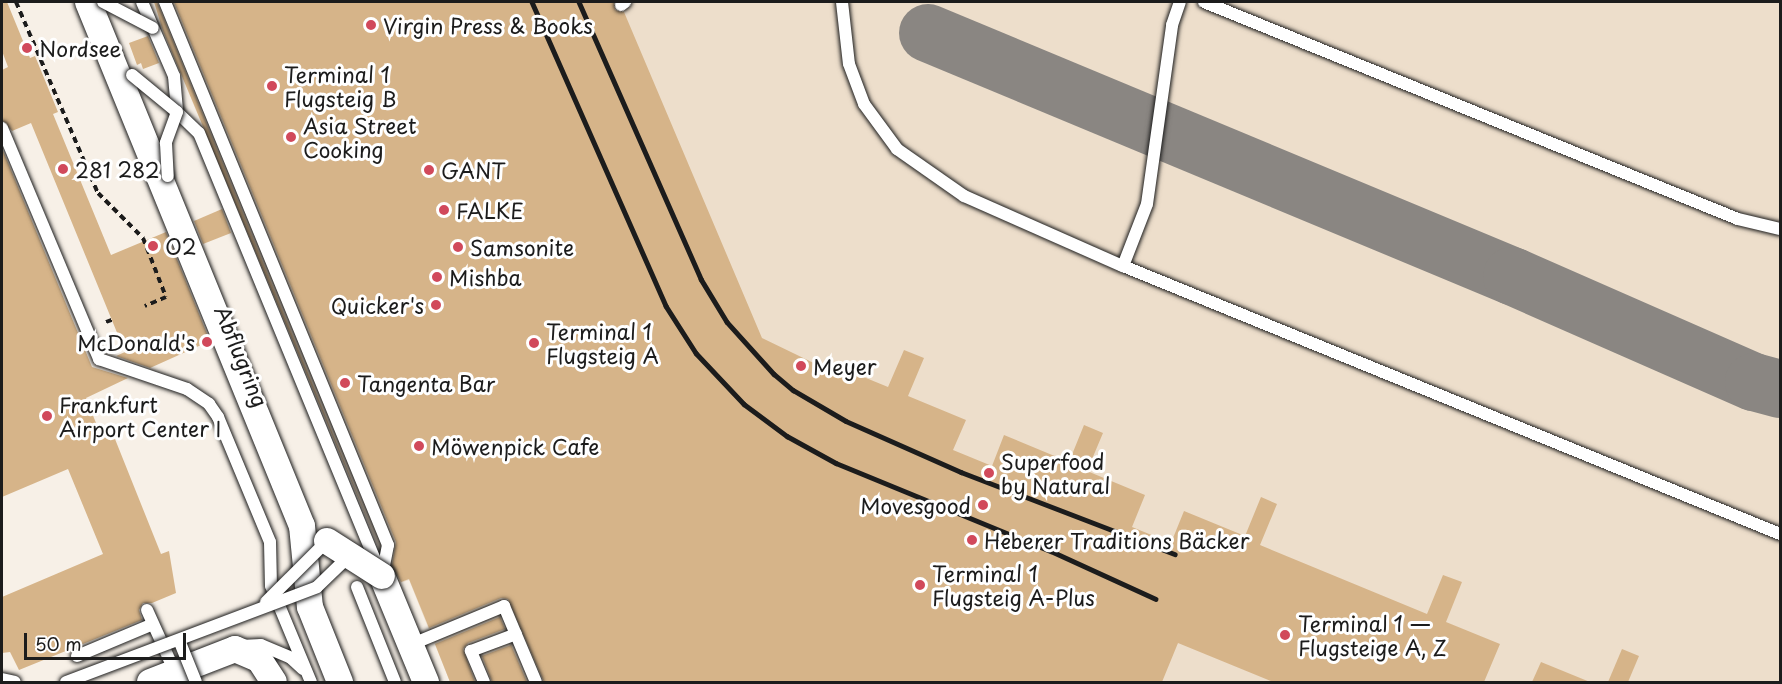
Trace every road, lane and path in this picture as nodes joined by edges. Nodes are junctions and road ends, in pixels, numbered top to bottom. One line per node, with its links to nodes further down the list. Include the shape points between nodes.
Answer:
1 (16, 2): 14 (path, via 98,193 143,238 166,297)
2 (142, 2): 8 (lane)
3 (165, 2): 20 (lane, via 388,545)
4 (842, 2): 13 (lane, via 849,64 864,104 897,149 964,196)
5 (1180, 2): 13 (lane, via 1172,25 1148,204)
6 (1204, 2): 12 (lane, via 1738,219)
7 (96, 6): 8 (lane, bridge); 9 (lane, bridge, via 132,75); 11 (street, Abflugring); 34 (street, via 302,526 310,607)
8 (153, 28): 9 (lane, via 174,76)
9 (177, 112): 11 (lane, bridge, via 166,143); 20 (lane, via 199,133)
10 (2, 128): 33 (lane, via 99,359 187,389 218,417 270,542 271,586)
11 (168, 176): 18 (street, Abflugring, via 306,507)
12 (1780, 229)
13 (1123, 266): 17 (lane)
14 (145, 306)
15 (114, 319): 16 (path)
16 (106, 322)
17 (1780, 534)
18 (327, 541): 19 (street, Abflugring, bridge); 22 (lane, bridge)
19 (348, 557): 20 (street, Abflugring, bridge); 22 (lane, bridge, via 317,587)
20 (382, 576): 27 (street)
21 (357, 587): 31 (lane)
22 (258, 608): 26 (lane, bridge)
23 (147, 610): 24 (lane)
24 (153, 624): 29 (lane); 30 (lane)
25 (516, 634): 27 (lane, via 506,608 500,607); 41 (lane, via 471,651); 42 (lane)
26 (179, 640): 30 (lane, bridge); 36 (lane, bridge)
27 (410, 645): 40 (street)
28 (226, 651): 30 (street); 33 (lane, via 247,644 261,645 291,658); 38 (street, via 253,654 266,666)
29 (77, 656)
30 (185, 677): 37 (street)
31 (393, 677): 39 (lane)
32 (2, 679): 35 (lane)
33 (309, 679)
34 (340, 680)
35 (15, 682)
36 (66, 682)
37 (150, 682)
38 (274, 682)
39 (406, 682)
40 (426, 682)
41 (484, 682)
42 (536, 682)

